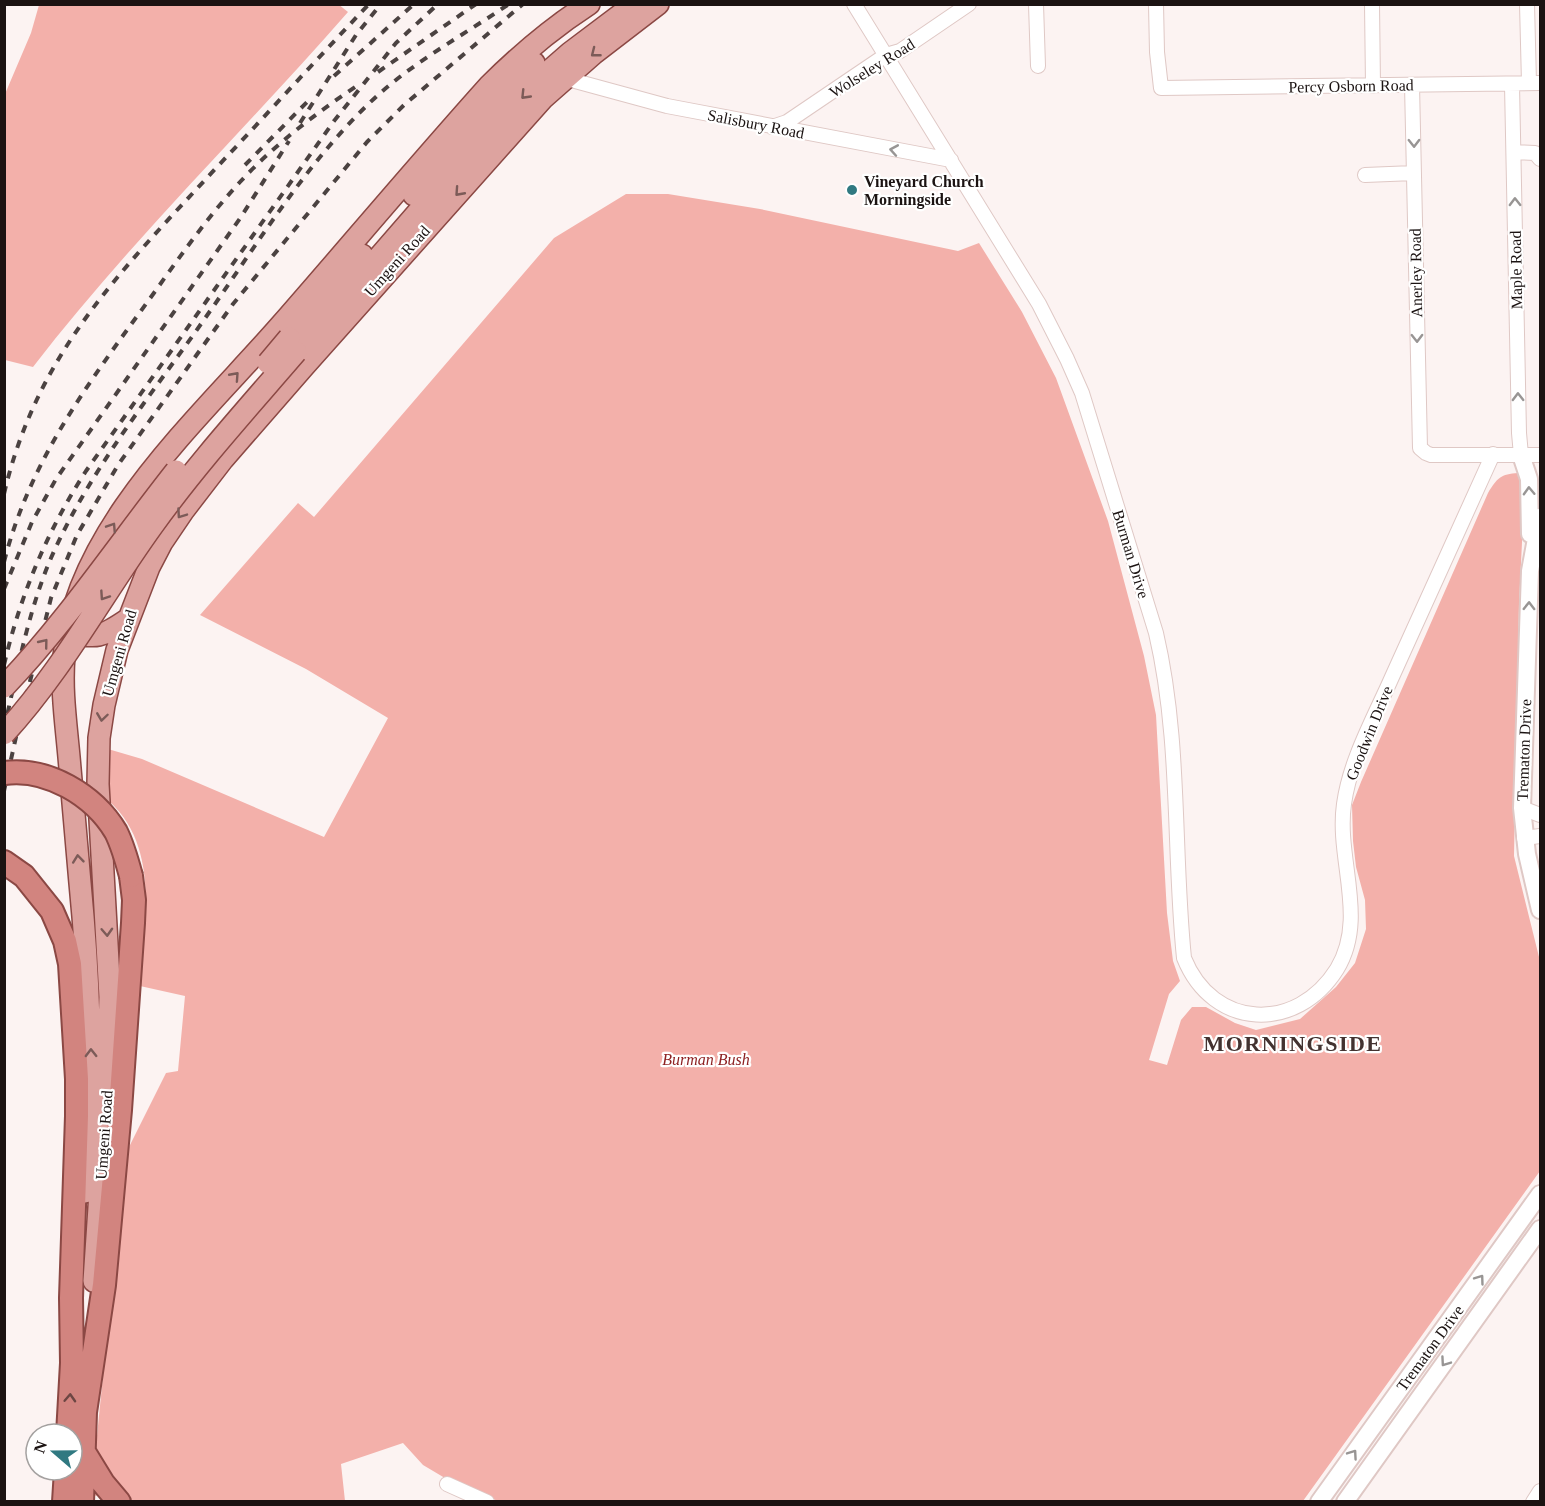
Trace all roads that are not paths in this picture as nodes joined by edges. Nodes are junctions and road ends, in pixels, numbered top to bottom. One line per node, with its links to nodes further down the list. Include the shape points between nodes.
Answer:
1 (589, 4): 31 (main road, Umgeni Road, one-way to 1, via 98,549 162,460 489,86 548,33)
2 (604, 4): 24 (main road, via 547,50 461,139)
3 (635, 4): 24 (main road, one-way to 24, via 539,80)
4 (658, 4): 13 (main road, Umgeni Road, one-way to 13)
5 (854, 4): 11 (street, Burman Drive)
6 (969, 4): 11 (street, Wolseley Road, via 900,51)
7 (1036, 4): 12 (street)
8 (1156, 4): 17 (street, Percy Osborn Road, via 1161,88)
9 (1372, 4): 17 (street)
10 (1527, 4): 14 (street)
11 (886, 55): 18 (street, Wolseley Road, via 787,122); 21 (street, Burman Drive)
12 (1038, 66)
13 (564, 78): 18 (street, Salisbury Road, via 667,106); 30 (main road, Umgeni Road, one-way to 30, via 303,366 211,474 162,542)
14 (1534, 83): 16 (street, Percy Osborn Road)
15 (1412, 85): 16 (street, Percy Osborn Road); 17 (street, Percy Osborn Road); 22 (street, Anerley Road, one-way to 22)
16 (1512, 85): 19 (street, Maple Road)
17 (1373, 86)
18 (772, 128): 21 (street, Salisbury Road, one-way to 18)
19 (1514, 152): 20 (street, via 1535,153); 26 (street, Maple Road, one-way to 19)
20 (1540, 159)
21 (951, 160): 41 (street, Burman Drive, via 1039,303 1074,374 1156,633 1173,730 1184,958)
22 (1414, 173): 23 (street); 25 (street, Anerley Road, one-way to 25, via 1419,444 1422,451 1431,455)
23 (1365, 175)
24 (293, 345): 33 (main road, one-way to 24, bridge, via 61,622 185,460); 34 (main road, one-way to 34, bridge, via 153,525 60,663)
25 (1493, 454): 26 (street); 41 (street, Goodwin Drive, via 1352,770 1342,814 1350,935 1338,966 1316,994 1276,1013 1235,1012 1209,996)
26 (1521, 455): 27 (street); 29 (street, one-way to 26, via 1529,487)
27 (1540, 455)
28 (1540, 517): 29 (street, Trematon Drive)
29 (1534, 558): 32 (street, Trematon Drive, one-way to 29)
30 (127, 620): 31 (main road, via 98,636); 47 (main road, Umgeni Road, one-way to 47, via 110,677 99,738 110,997 96,1242)
31 (67, 632): 47 (main road, Umgeni Road, one-way to 31, via 92,1069 90,993 64,713)
32 (1534, 669): 36 (street, Trematon Drive)
33 (4, 687)
34 (4, 734)
35 (4, 773): 47 (highway, bridge, via 42,776 78,792 107,819 125,855 134,900 120,1110 100,1318)
36 (1522, 808): 37 (street); 38 (street, Trematon Drive)
37 (1540, 815)
38 (1532, 837): 40 (street, Trematon Drive)
39 (4, 862): 47 (highway, via 24,876 56,917 72,983 77,1116 71,1287)
40 (1540, 910)
41 (1196, 981)
42 (1540, 1194): 43 (street, Trematon Drive)
43 (1523, 1219): 44 (street); 45 (street, Trematon Drive, one-way to 43)
44 (1540, 1230): 46 (street, Trematon Drive)
45 (1449, 1322): 46 (street); 48 (street, Trematon Drive)
46 (1465, 1334): 49 (street, Trematon Drive, one-way to 49)
47 (82, 1363): 50 (highway, Umgeni Road)
48 (1395, 1395): 49 (street); 55 (street, Trematon Drive, one-way to 48)
49 (1412, 1409): 61 (street, Trematon Drive)
50 (78, 1422)
51 (84, 1454): 58 (highway)
52 (65, 1482): 56 (highway)
53 (80, 1482): 57 (highway, Umgeni Road)
54 (1540, 1491): 62 (street)
55 (1323, 1496): 61 (street)
56 (64, 1502)
57 (82, 1502)
58 (119, 1502)
59 (464, 1502): 60 (street, via 447,1484)
60 (487, 1502)
61 (1344, 1502)
62 (1533, 1502)

